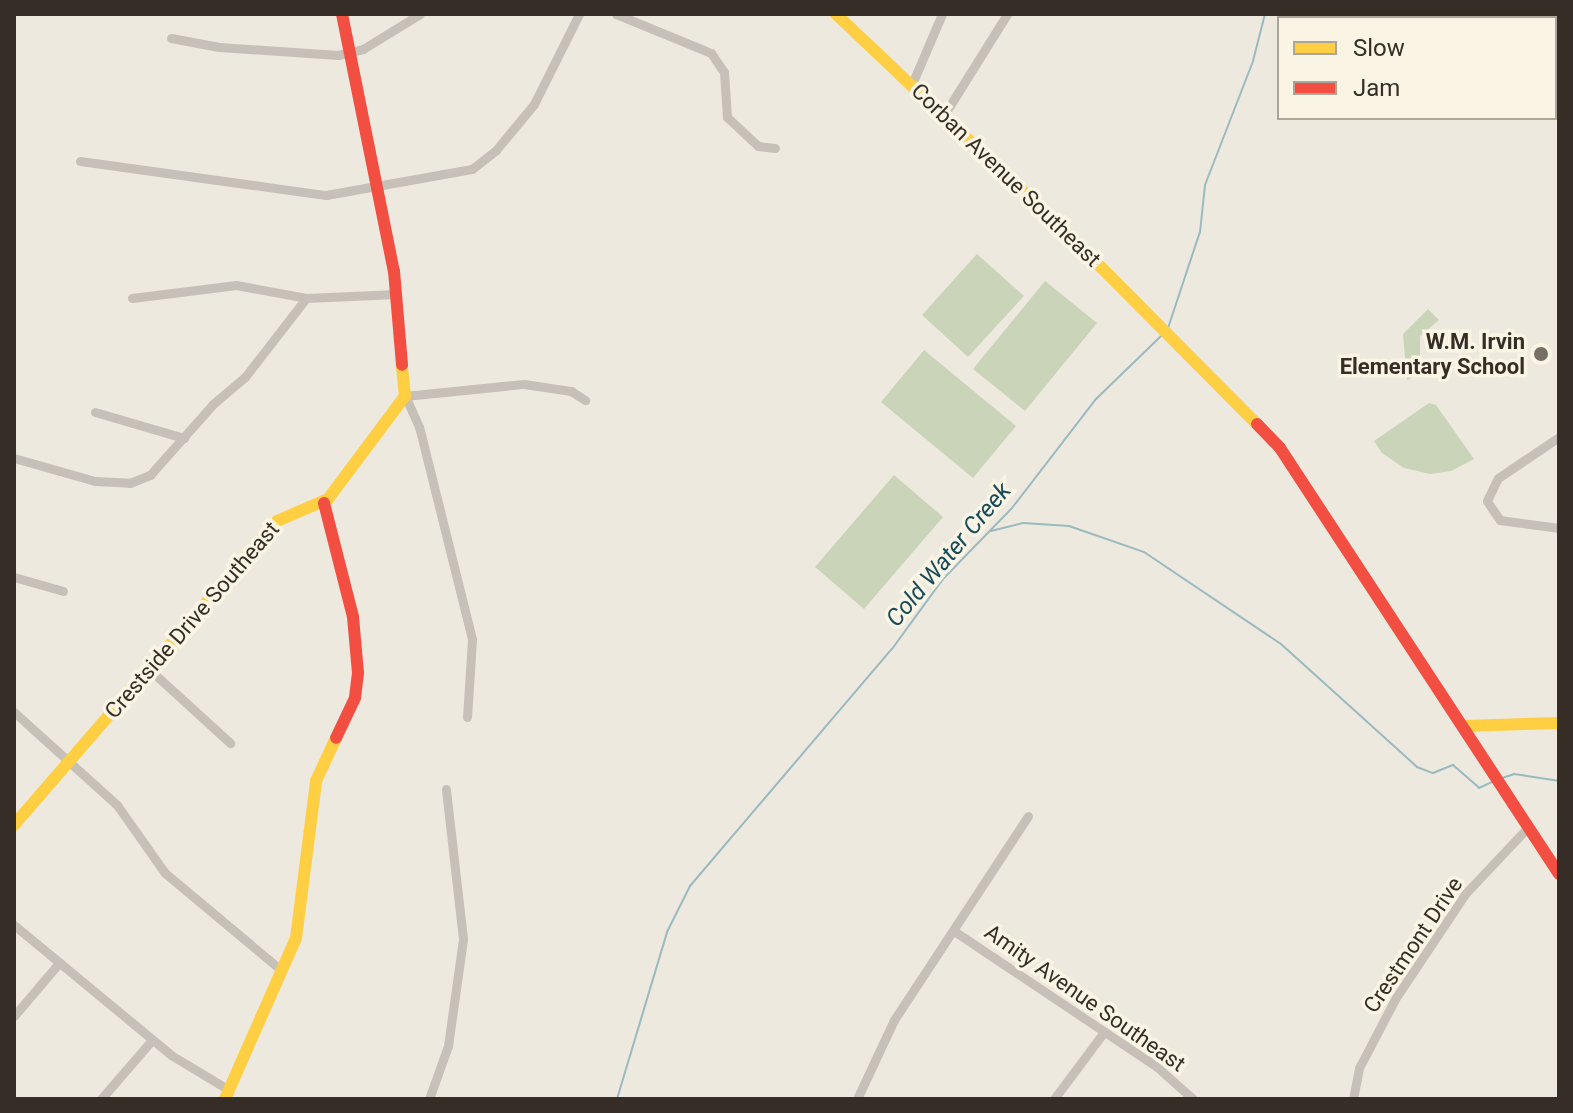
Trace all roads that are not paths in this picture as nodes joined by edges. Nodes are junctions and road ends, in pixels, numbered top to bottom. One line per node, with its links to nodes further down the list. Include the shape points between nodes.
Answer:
1 (342, 14): 9 (street)
2 (420, 14): 9 (street)
3 (579, 14): 14 (street, via 541,94 485,162 453,174)
4 (616, 14): 12 (street, via 711,53 724,72 727,117 758,146)
5 (836, 14): 10 (street, Corban Avenue Southeast)
6 (942, 14): 10 (street)
7 (1007, 14): 11 (street)
8 (171, 38): 9 (street, via 219,47)
9 (349, 53): 14 (street)
10 (912, 84): 11 (street, Corban Avenue Southeast)
11 (944, 115): 32 (street, Corban Avenue Southeast, via 1256,420 1299,474)
12 (775, 148)
13 (80, 161): 14 (street, via 326,195)
14 (376, 186): 15 (street)
15 (397, 294): 17 (street); 18 (street)
16 (132, 298): 17 (street, via 236,285)
17 (306, 298): 22 (street, via 245,377)
18 (405, 396): 19 (street, via 524,384 571,391); 24 (street); 30 (street, via 419,427 472,639)
19 (585, 400)
20 (95, 412): 22 (street)
21 (1559, 437): 25 (street, via 1498,478 1487,501 1500,520)
22 (184, 438): 23 (street, via 157,470 130,483 95,481)
23 (14, 458)
24 (324, 503): 28 (street, Crestside Drive Southeast, via 277,521); 43 (street, via 353,617 358,673 350,713 316,781 299,925)
25 (1559, 528)
26 (14, 577): 27 (street)
27 (63, 591)
28 (149, 669): 33 (street); 34 (street, Crestside Drive Southeast)
29 (14, 712): 34 (street)
30 (467, 717)
31 (1559, 723): 32 (street)
32 (1463, 726): 38 (street, Corban Avenue Southeast)
33 (230, 743)
34 (70, 761): 37 (street, Crestside Drive Southeast); 43 (street, via 117,805 165,873)
35 (446, 789): 49 (street, via 463,939 448,1046)
36 (1028, 816): 41 (street)
37 (14, 825)
38 (1529, 826): 39 (street, Corban Avenue Southeast); 53 (street, Crestmont Drive, via 1465,894 1403,987 1364,1055)
39 (1559, 874)
40 (14, 925): 42 (street)
41 (954, 931): 45 (street, Amity Avenue Southeast); 50 (street, via 894,1020)
42 (59, 963): 44 (street); 46 (street)
43 (281, 970): 47 (street)
44 (14, 1016)
45 (1104, 1032): 51 (street); 52 (street, Amity Avenue Southeast)
46 (152, 1040): 47 (street); 48 (street)
47 (227, 1094)
48 (101, 1099)
49 (429, 1099)
50 (857, 1099)
51 (1054, 1099)
52 (1193, 1099)
53 (1353, 1099)

